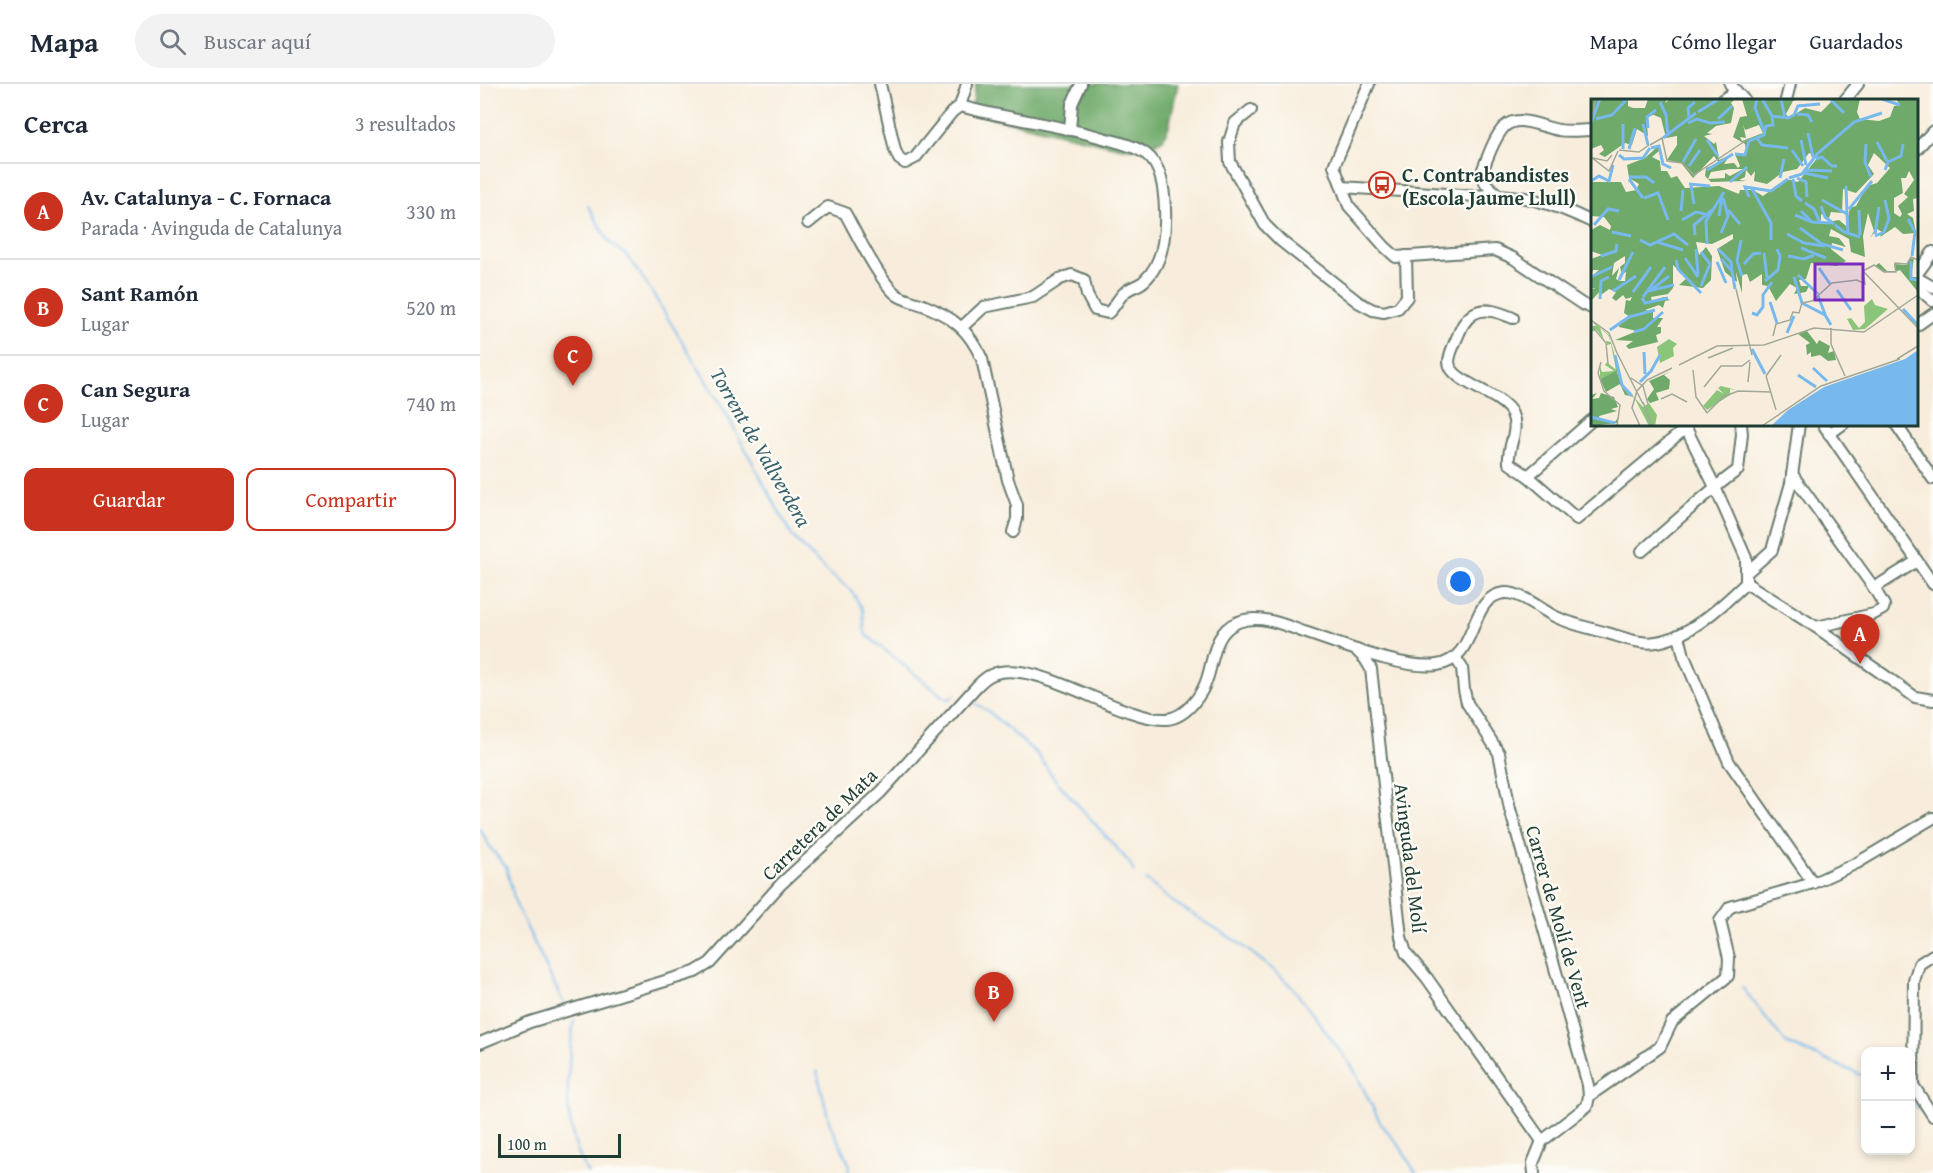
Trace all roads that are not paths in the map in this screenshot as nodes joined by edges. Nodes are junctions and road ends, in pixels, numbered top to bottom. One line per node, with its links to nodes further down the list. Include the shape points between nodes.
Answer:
1 (880, 84): 12 (street, via 895,150 898,159 905,163 915,158)
2 (967, 84): 12 (street)
3 (1081, 84): 14 (street, via 1072,104)
4 (1369, 84): 18 (street, via 1334,166)
5 (1790, 84): 10 (street)
6 (1858, 84): 11 (street)
7 (1733, 87): 8 (street); 9 (street)
8 (1723, 99)
9 (1743, 99)
10 (1786, 99)
11 (1846, 99)
12 (960, 106): 14 (street)
13 (1251, 110): 23 (street, via 1235,123 1229,142 1230,162 1265,225 1281,241 1358,302 1384,312 1398,308 1407,297)
14 (1070, 130): 33 (street, via 1124,144 1146,154 1156,166 1164,190 1166,225 1153,271 1120,296 1108,313 1095,310 1084,280 1072,275 1033,297 984,307)
15 (1591, 130): 19 (street, via 1559,130 1514,122 1505,126 1481,174)
16 (1933, 131): 17 (street)
17 (1918, 149)
18 (1342, 187): 19 (street, via 1476,196); 23 (street, via 1349,206 1384,247 1396,257)
19 (1496, 193): 20 (street, via 1534,199)
20 (1591, 221)
21 (808, 223): 33 (street, via 828,207 845,213 874,264 898,296 932,308)
22 (1933, 252): 24 (street)
23 (1406, 256): 29 (street, via 1495,250)
24 (1918, 274)
25 (1918, 280): 27 (street)
26 (1918, 287): 28 (street)
27 (1933, 287)
28 (1933, 301)
29 (1591, 307)
30 (1933, 315): 32 (street)
31 (1513, 318): 41 (street, via 1477,311 1464,320 1449,365 1454,373 1502,401 1511,411 1515,436 1508,452 1509,463)
32 (1918, 325)
33 (962, 327): 44 (street, via 982,359 1017,505)
34 (1591, 422): 41 (street)
35 (1685, 426): 41 (street, via 1577,519); 43 (street)
36 (1741, 426): 43 (street, via 1738,470)
37 (1799, 426): 40 (street)
38 (1897, 426): 42 (street)
39 (1826, 429): 46 (street)
40 (1792, 474): 47 (street, via 1772,550); 49 (street)
41 (1528, 476)
42 (1933, 479)
43 (1715, 487): 45 (street); 47 (street, via 1746,558)
44 (1013, 532)
45 (1642, 551)
46 (1917, 561): 48 (street); 49 (street)
47 (1746, 578): 50 (street); 51 (street, via 1731,597)
48 (1933, 584)
49 (1874, 588): 50 (street, via 1883,609)
50 (1816, 627): 54 (street, via 1914,697)
51 (1679, 636): 53 (street, via 1655,643 1637,641 1558,618 1521,596 1505,593 1489,599 1466,646); 56 (street, via 1729,762)
52 (1354, 648): 53 (street, via 1417,665 1439,665); 58 (street, Carretera de Mata, via 1272,621 1253,619 1236,623 1221,635 1214,648 1208,678 1193,704 1174,718 1163,719 1028,674 1006,670 990,675 881,792 781,884 710,963 695,972 530,1022); 61 (street, Avinguda del Molí, via 1371,669 1401,937 1406,953)
53 (1455, 657): 59 (street, Carrer de Molí de Vent, via 1462,668 1467,703 1499,753 1510,809)
54 (1933, 700)
55 (1933, 818): 56 (street, via 1857,863)
56 (1813, 883): 59 (street, via 1730,906 1720,921 1729,958 1728,976 1672,1022 1660,1047)
57 (1933, 955): 60 (street, via 1919,964 1914,981 1913,1085)
58 (480, 1043)
59 (1589, 1096): 61 (street, via 1587,1106)
60 (1933, 1116)
61 (1542, 1141): 62 (street, via 1533,1163)
62 (1534, 1173)

